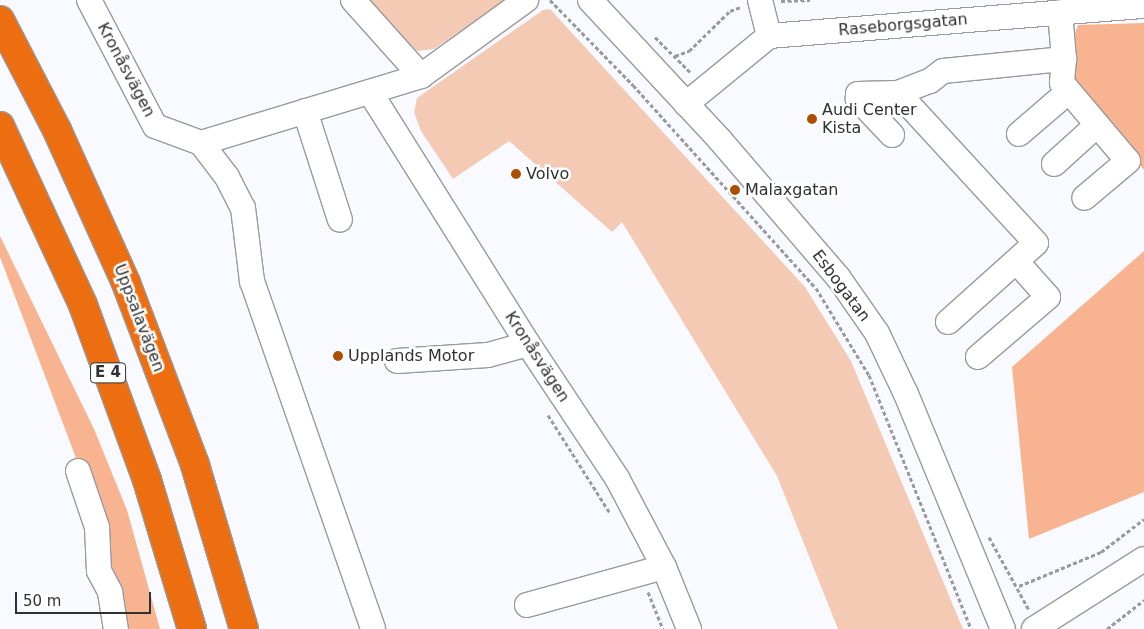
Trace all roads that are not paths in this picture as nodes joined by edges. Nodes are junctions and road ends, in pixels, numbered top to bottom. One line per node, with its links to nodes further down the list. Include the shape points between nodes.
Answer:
1 (89, 0): 21 (street, Kronåsvägen, via 156,126)
2 (354, 0): 11 (street)
3 (526, 0): 11 (street)
4 (590, 0): 15 (street, Esbogatan)
5 (760, 0): 9 (street)
6 (1144, 6): 7 (street, Raseborgsgatan)
7 (1059, 7): 9 (street, Raseborgsgatan); 10 (street)
8 (0, 20): 36 (highway, Uppsalavägen, via 57,130 126,283 195,465)
9 (769, 36): 15 (street)
10 (1064, 59): 13 (street, via 1062,83); 14 (street, via 942,71 930,81)
11 (420, 76): 12 (street)
12 (370, 92): 16 (street); 27 (street, Kronåsvägen)
13 (1068, 92): 17 (street); 19 (street)
14 (898, 93): 20 (street, via 858,94 858,99); 25 (street, via 1036,243)
15 (686, 104): 39 (street, Esbogatan, via 838,278 876,333 906,394)
16 (306, 111): 21 (street); 24 (street)
17 (1097, 125): 22 (street); 23 (street, via 1128,161)
18 (0, 126): 35 (highway, E 4, via 83,305 148,480)
19 (1019, 134)
20 (892, 135)
21 (201, 143): 37 (street, via 227,177 243,208 252,281)
22 (1054, 164)
23 (1084, 198)
24 (340, 220)
25 (1016, 261): 26 (street); 28 (street, via 1048,297)
26 (948, 322)
27 (528, 344): 29 (street, via 488,355); 32 (street, Kronåsvägen, via 617,478)
28 (978, 357)
29 (397, 361)
30 (78, 471): 34 (street, via 97,527 99,571 110,592)
31 (1144, 558): 40 (street)
32 (664, 567): 33 (street); 38 (street, Kronåsvägen)
33 (527, 605)
34 (116, 629)
35 (192, 629)
36 (244, 629)
37 (373, 629)
38 (689, 629)
39 (1003, 629)
40 (1034, 629)

